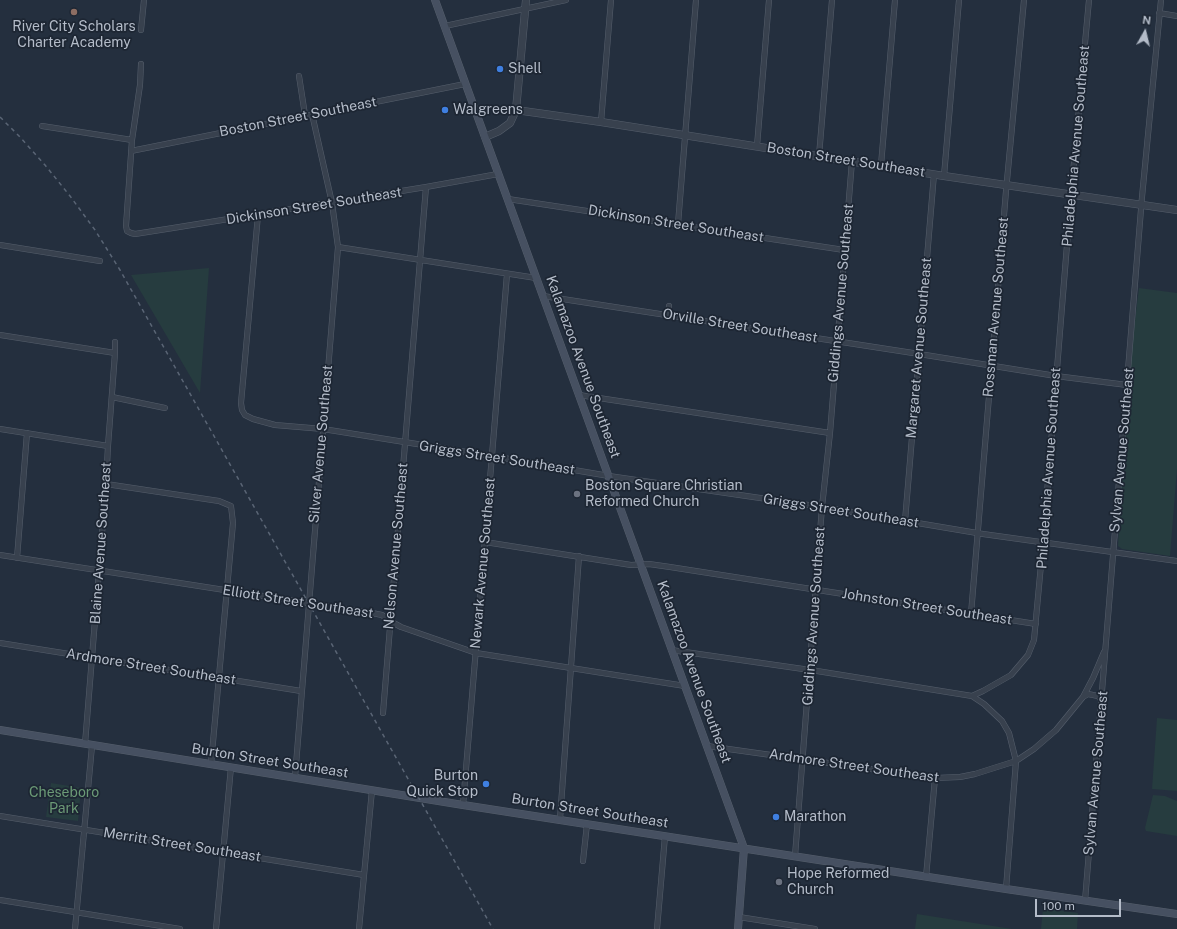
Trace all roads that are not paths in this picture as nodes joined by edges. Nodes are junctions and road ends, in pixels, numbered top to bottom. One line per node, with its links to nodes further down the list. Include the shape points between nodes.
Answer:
1 (144, 0): 18 (street)
2 (435, 0): 17 (main road, Kalamazoo Avenue Southeast)
3 (526, 0): 14 (street)
4 (566, 0): 14 (street)
5 (611, 0): 25 (street)
6 (696, 0): 27 (street)
7 (768, 0): 30 (street)
8 (832, 0): 32 (street)
9 (895, 0): 34 (street)
10 (959, 0): 37 (street)
11 (1024, 0): 38 (street, Rossman Avenue Southeast)
12 (1089, 0): 40 (street, Philadelphia Avenue Southeast)
13 (1161, 0): 15 (street, Sylvan Avenue Southeast)
14 (525, 10): 17 (street); 22 (street)
15 (1159, 13): 16 (street); 43 (street, Sylvan Avenue Southeast)
16 (1177, 16)
17 (445, 26): 21 (main road, Kalamazoo Avenue Southeast)
18 (141, 30)
19 (140, 64): 29 (street, via 140,91)
20 (299, 76): 24 (street)
21 (466, 84): 23 (street, Boston Street Southeast); 28 (main road, Kalamazoo Avenue Southeast)
22 (516, 110): 25 (street, Boston Street Southeast); 28 (street, via 510,123)
23 (312, 114): 24 (street, Boston Street Southeast); 42 (street, Silver Avenue Southeast)
24 (305, 115): 31 (street, Boston Street Southeast)
25 (601, 122): 27 (street, Boston Street Southeast)
26 (42, 126): 29 (street)
27 (686, 134): 30 (street, Boston Street Southeast); 46 (street)
28 (485, 137): 35 (main road, Kalamazoo Avenue Southeast)
29 (132, 140): 31 (street)
30 (757, 146): 32 (street, Boston Street Southeast)
31 (131, 151): 45 (street, Dickinson Street Southeast, via 127,231 133,234 143,233)
32 (819, 156): 33 (street, Boston Street Southeast)
33 (852, 161): 34 (street, Boston Street Southeast); 49 (street, Giddings Avenue Southeast)
34 (882, 165): 36 (street, Boston Street Southeast)
35 (498, 174): 39 (street, Dickinson Street Southeast); 41 (main road, Kalamazoo Avenue Southeast)
36 (934, 174): 37 (street, Boston Street Southeast); 61 (street, Margaret Avenue Southeast)
37 (944, 176): 38 (street, Boston Street Southeast)
38 (1006, 185): 40 (street, Boston Street Southeast); 62 (street, Rossman Avenue Southeast)
39 (426, 187): 42 (street, Dickinson Street Southeast); 50 (street, Nelson Avenue Southeast)
40 (1071, 195): 43 (street, Boston Street Southeast); 63 (street, Philadelphia Avenue Southeast)
41 (508, 199): 46 (street, Dickinson Street Southeast); 53 (main road, Kalamazoo Avenue Southeast)
42 (332, 202): 45 (street, Dickinson Street Southeast); 48 (street, Silver Avenue Southeast)
43 (1141, 204): 44 (street, Boston Street Southeast); 64 (street, Sylvan Avenue Southeast)
44 (1177, 210)
45 (258, 215): 69 (street, Griggs Street Southeast, via 242,410 253,419)
46 (678, 224): 49 (street, Dickinson Street Southeast)
47 (0, 245): 51 (street)
48 (338, 247): 50 (street); 69 (street, Silver Avenue Southeast)
49 (844, 250): 58 (street, Giddings Avenue Southeast)
50 (420, 259): 52 (street); 72 (street, Nelson Avenue Southeast)
51 (100, 261)
52 (507, 274): 53 (street); 74 (street, Newark Avenue Southeast)
53 (536, 278): 54 (main road, Kalamazoo Avenue Southeast)
54 (543, 296): 56 (street, Orville Street Southeast); 65 (main road, Kalamazoo Avenue Southeast)
55 (669, 306): 56 (street)
56 (668, 316): 58 (street, Orville Street Southeast)
57 (0, 335): 60 (street)
58 (837, 341): 61 (street, Orville Street Southeast); 71 (street, Giddings Avenue Southeast)
59 (115, 342): 60 (street, Blaine Avenue Southeast)
60 (116, 353): 66 (street, Blaine Avenue Southeast)
61 (919, 354): 62 (street, Orville Street Southeast); 78 (street, Margaret Avenue Southeast)
62 (992, 365): 63 (street, Orville Street Southeast); 79 (street, Rossman Avenue Southeast)
63 (1056, 376): 64 (street, Orville Street Southeast); 81 (street, Philadelphia Avenue Southeast)
64 (1127, 385): 82 (street, Sylvan Avenue Southeast)
65 (579, 395): 71 (street); 75 (main road, Kalamazoo Avenue Southeast)
66 (112, 397): 67 (street); 73 (street, Blaine Avenue Southeast)
67 (165, 408)
68 (0, 428): 70 (street)
69 (322, 430): 72 (street, Griggs Street Southeast); 91 (street, Silver Avenue Southeast)
70 (27, 433): 73 (street); 85 (street)
71 (830, 433): 77 (street, Giddings Avenue Southeast)
72 (404, 443): 74 (street, Griggs Street Southeast); 93 (street, Nelson Avenue Southeast)
73 (108, 446): 76 (street, Blaine Avenue Southeast)
74 (492, 456): 75 (street, Griggs Street Southeast); 80 (street, Newark Avenue Southeast)
75 (609, 476): 77 (street, Griggs Street Southeast); 87 (main road, Kalamazoo Avenue Southeast)
76 (106, 484): 88 (street, Blaine Avenue Southeast); 90 (street, via 219,501 231,506 233,523)
77 (822, 507): 78 (street, Griggs Street Southeast); 89 (street, Giddings Avenue Southeast)
78 (905, 521): 79 (street, Griggs Street Southeast)
79 (978, 533): 81 (street, Griggs Street Southeast); 92 (street, Rossman Avenue Southeast)
80 (485, 542): 84 (street, Johnston Street Southeast); 98 (street, Newark Avenue Southeast)
81 (1043, 543): 82 (street, Griggs Street Southeast); 94 (street, Philadelphia Avenue Southeast)
82 (1114, 552): 86 (street, Griggs Street Southeast); 96 (street, Sylvan Avenue Southeast)
83 (0, 555): 85 (street, Elliott Street Southeast)
84 (579, 556): 87 (street, Johnston Street Southeast); 100 (street)
85 (17, 558): 88 (street, Elliott Street Southeast)
86 (1177, 561)
87 (641, 565): 89 (street, Johnston Street Southeast, via 649,564); 97 (main road, Kalamazoo Avenue Southeast)
88 (99, 570): 90 (street, Elliott Street Southeast); 99 (street, Blaine Avenue Southeast)
89 (816, 589): 92 (street, Johnston Street Southeast); 101 (street, Giddings Avenue Southeast)
90 (226, 590): 91 (street, Elliott Street Southeast); 102 (street)
91 (308, 602): 93 (street, Elliott Street Southeast, via 372,612); 104 (street, Silver Avenue Southeast)
92 (971, 614): 94 (street, Johnston Street Southeast)
93 (390, 621): 98 (street, Elliott Street Southeast); 108 (street, Nelson Avenue Southeast)
94 (1036, 624): 105 (street, Philadelphia Avenue Southeast, via 1034,640 1028,655 1019,666 1011,675)
95 (0, 643): 99 (street, Ardmore Street Southeast)
96 (1107, 643): 106 (street, Ardmore Street Southeast, via 1094,678); 107 (street, Sylvan Avenue Southeast)
97 (671, 650): 101 (street); 103 (main road, Kalamazoo Avenue Southeast)
98 (476, 653): 100 (street, Elliott Street Southeast); 119 (street, Newark Avenue Southeast)
99 (92, 658): 102 (street, Ardmore Street Southeast); 110 (street, Blaine Avenue Southeast)
100 (571, 668): 103 (street, Elliott Street Southeast); 121 (street)
101 (809, 670): 105 (street); 112 (street, Giddings Avenue Southeast)
102 (220, 678): 104 (street, Ardmore Street Southeast); 114 (street)
103 (685, 686): 111 (main road, Kalamazoo Avenue Southeast)
104 (302, 691): 116 (street, Silver Avenue Southeast)
105 (972, 696): 113 (street, via 1002,721 1009,733)
106 (1083, 696): 107 (street, via 1098,696); 113 (street, Ardmore Street Southeast, via 1056,730)
107 (1102, 701): 133 (street, Sylvan Avenue Southeast)
108 (383, 713)
109 (0, 730): 110 (main road, Burton Street Southeast)
110 (88, 745): 114 (main road, Burton Street Southeast); 123 (street, Blaine Avenue Southeast)
111 (707, 746): 112 (street, Ardmore Street Southeast); 125 (main road, Kalamazoo Avenue Southeast)
112 (803, 760): 117 (street, Ardmore Street Southeast); 127 (street, Giddings Avenue Southeast)
113 (1016, 760): 117 (street, Ardmore Street Southeast, via 975,774); 131 (street)
114 (211, 764): 115 (main road, Burton Street Southeast)
115 (231, 767): 116 (main road, Burton Street Southeast); 126 (street)
116 (295, 777): 118 (main road, Burton Street Southeast)
117 (935, 778): 130 (street)
118 (372, 790): 119 (main road, Burton Street Southeast); 129 (street)
119 (463, 805): 121 (main road, Burton Street Southeast)
120 (0, 816): 123 (street, Merritt Street Southeast)
121 (560, 820): 122 (main road, Burton Street Southeast)
122 (587, 824): 124 (main road, Burton Street Southeast); 128 (street)
123 (84, 830): 126 (street, Merritt Street Southeast); 134 (street, Blaine Avenue Southeast)
124 (665, 836): 125 (main road, Burton Street Southeast); 141 (street)
125 (744, 848): 127 (main road, Burton Street Southeast); 136 (main road, Kalamazoo Avenue Southeast)
126 (223, 852): 129 (street, Merritt Street Southeast); 139 (street)
127 (795, 856): 130 (main road, Burton Street Southeast)
128 (583, 861)
129 (364, 875): 140 (street)
130 (926, 876): 131 (main road, Burton Street Southeast)
131 (1006, 889): 133 (main road, Burton Street Southeast)
132 (0, 900): 134 (street)
133 (1086, 901): 135 (main road, Burton Street Southeast)
134 (77, 912): 137 (street, Blaine Avenue Southeast); 138 (street)
135 (1177, 914)
136 (739, 917): 142 (main road, Kalamazoo Avenue Southeast); 143 (street)
137 (75, 929)
138 (180, 929)
139 (216, 929)
140 (359, 929)
141 (657, 929)
142 (738, 929)
143 (815, 929)

